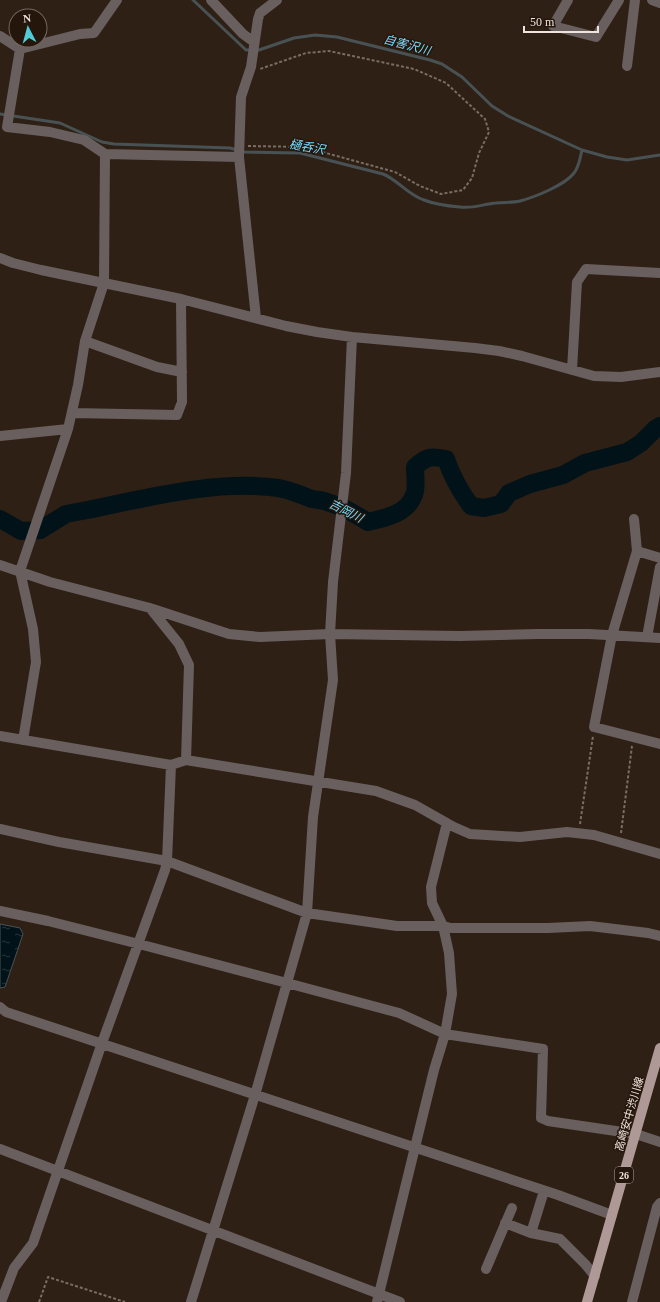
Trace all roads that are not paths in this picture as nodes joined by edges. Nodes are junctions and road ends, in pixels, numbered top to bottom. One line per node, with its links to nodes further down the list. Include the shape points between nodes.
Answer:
1 (117, 0): 11 (street, via 94,33)
2 (211, 0): 10 (street)
3 (277, 0): 10 (street, via 260,13)
4 (568, 0): 5 (street, via 553,26 596,38)
5 (619, 0)
6 (635, 0): 12 (street)
7 (652, 0): 8 (street)
8 (660, 3)
9 (0, 36): 11 (street)
10 (254, 42): 15 (street, via 242,97)
11 (20, 49): 13 (street)
12 (627, 66)
13 (4, 126): 14 (street, via 50,132 84,140)
14 (105, 154): 15 (street); 18 (street)
15 (238, 157): 20 (street)
16 (0, 258): 18 (street)
17 (660, 273): 23 (street, via 586,269 578,282)
18 (104, 283): 19 (street); 22 (street)
19 (181, 299): 20 (street); 24 (street)
20 (256, 318): 21 (street, via 294,328)
21 (352, 337): 23 (street, via 499,351); 36 (street, via 346,473 333,582)
22 (85, 341): 24 (street, via 157,367); 26 (street)
23 (572, 370): 25 (street, via 594,376 621,377)
24 (182, 372): 26 (street, via 182,402 177,415)
25 (660, 372)
26 (72, 413): 27 (street)
27 (68, 428): 28 (street); 34 (street)
28 (0, 436)
29 (634, 519): 30 (street)
30 (637, 551): 31 (street); 37 (street)
31 (660, 558)
32 (0, 565): 34 (street)
33 (660, 567): 38 (street)
34 (20, 571): 35 (street, via 50,582); 41 (street, via 33,629 36,662)
35 (150, 608): 36 (street, via 229,634 260,637); 43 (street, via 179,644 190,665)
36 (330, 634): 37 (street); 45 (street, via 333,680)
37 (612, 635): 38 (street); 42 (street, via 594,727)
38 (647, 637): 39 (street)
39 (660, 638)
40 (0, 736): 41 (street)
41 (23, 740): 44 (street)
42 (660, 744)
43 (186, 760): 44 (street); 45 (street)
44 (171, 765): 49 (street)
45 (318, 782): 46 (street, via 376,791 415,805); 51 (street, via 313,817)
46 (447, 823): 48 (street, via 470,834 520,837 566,832 594,835); 52 (street, via 431,887 432,903)
47 (0, 829): 49 (street)
48 (660, 854)
49 (167, 861): 51 (street); 54 (street)
50 (0, 911): 54 (street)
51 (307, 913): 52 (street, via 397,926); 55 (street)
52 (443, 926): 53 (street, via 590,926); 57 (street, via 449,953 452,994)
53 (660, 936)
54 (139, 944): 55 (street); 58 (street)
55 (287, 983): 57 (street, via 399,1013); 60 (street)
56 (0, 1007): 58 (street, via 6,1012)
57 (445, 1034): 61 (street, via 543,1049 541,1118); 64 (street)
58 (102, 1043): 60 (street); 65 (street)
59 (660, 1048): 61 (main road, 高崎安中渋川線 / 26)
60 (254, 1095): 64 (street); 71 (street)
61 (636, 1134): 62 (street); 69 (main road, 高崎安中渋川線 / 26)
62 (660, 1142)
63 (0, 1149): 65 (street)
64 (415, 1149): 66 (street); 75 (street)
65 (57, 1171): 71 (street); 76 (street, via 33,1243 14,1268)
66 (544, 1191): 69 (street); 72 (street)
67 (660, 1203): 80 (street)
68 (512, 1208): 70 (street)
69 (612, 1215): 74 (main road, 高崎安中渋川線 / 26)
70 (505, 1223): 72 (street); 73 (street)
71 (214, 1231): 75 (street); 77 (street)
72 (531, 1233): 74 (street, via 560,1239)
73 (486, 1269)
74 (594, 1276): 79 (main road, 高崎安中渋川線 / 26)
75 (378, 1298): 78 (street)
76 (1, 1302)
77 (191, 1302)
78 (400, 1302)
79 (587, 1302)
80 (632, 1302)

